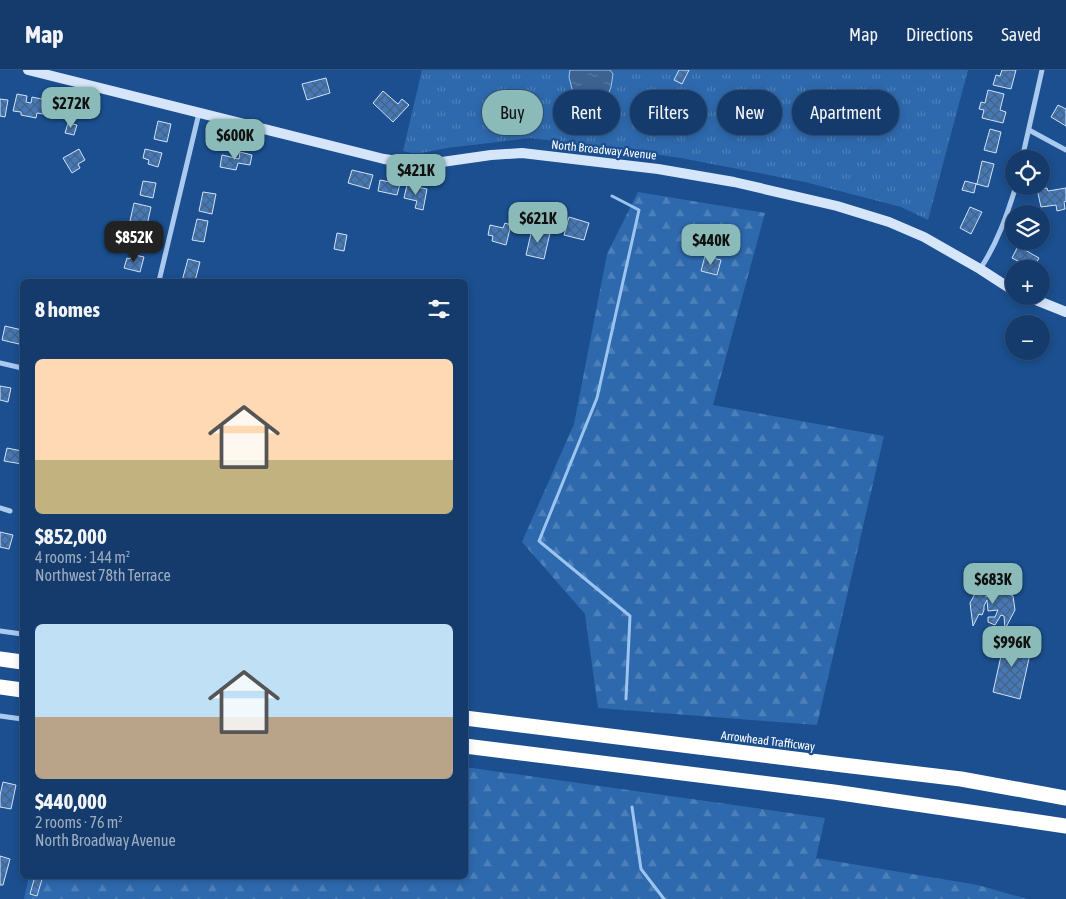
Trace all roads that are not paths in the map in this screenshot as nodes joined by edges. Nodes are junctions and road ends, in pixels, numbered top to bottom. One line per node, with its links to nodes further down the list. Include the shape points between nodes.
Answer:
1 (28, 70): 3 (street, North Broadway Avenue)
2 (1042, 70): 4 (street)
3 (199, 113): 8 (street, North Broadway Avenue, via 411,163 522,154 658,168 734,182 838,206 889,222 924,237); 9 (street)
4 (1029, 130): 5 (street); 6 (street)
5 (1024, 150)
6 (1066, 150)
7 (1013, 195): 8 (street, via 995,243)
8 (980, 269): 10 (street, North Broadway Avenue)
9 (159, 279)
10 (1005, 285)
11 (1048, 305): 12 (street)
12 (1066, 312)
13 (0, 363): 14 (street)
14 (20, 368)
15 (0, 508): 16 (street)
16 (10, 510)
17 (0, 630): 18 (street)
18 (20, 634)
19 (0, 659): 20 (highway)
20 (20, 662)
21 (0, 687): 22 (highway)
22 (20, 690)
23 (0, 716): 25 (street)
24 (468, 718): 27 (highway, Arrowhead Trafficway, via 961,779)
25 (20, 719)
26 (468, 746): 28 (highway, via 834,792)
27 (1066, 798)
28 (1066, 826)

